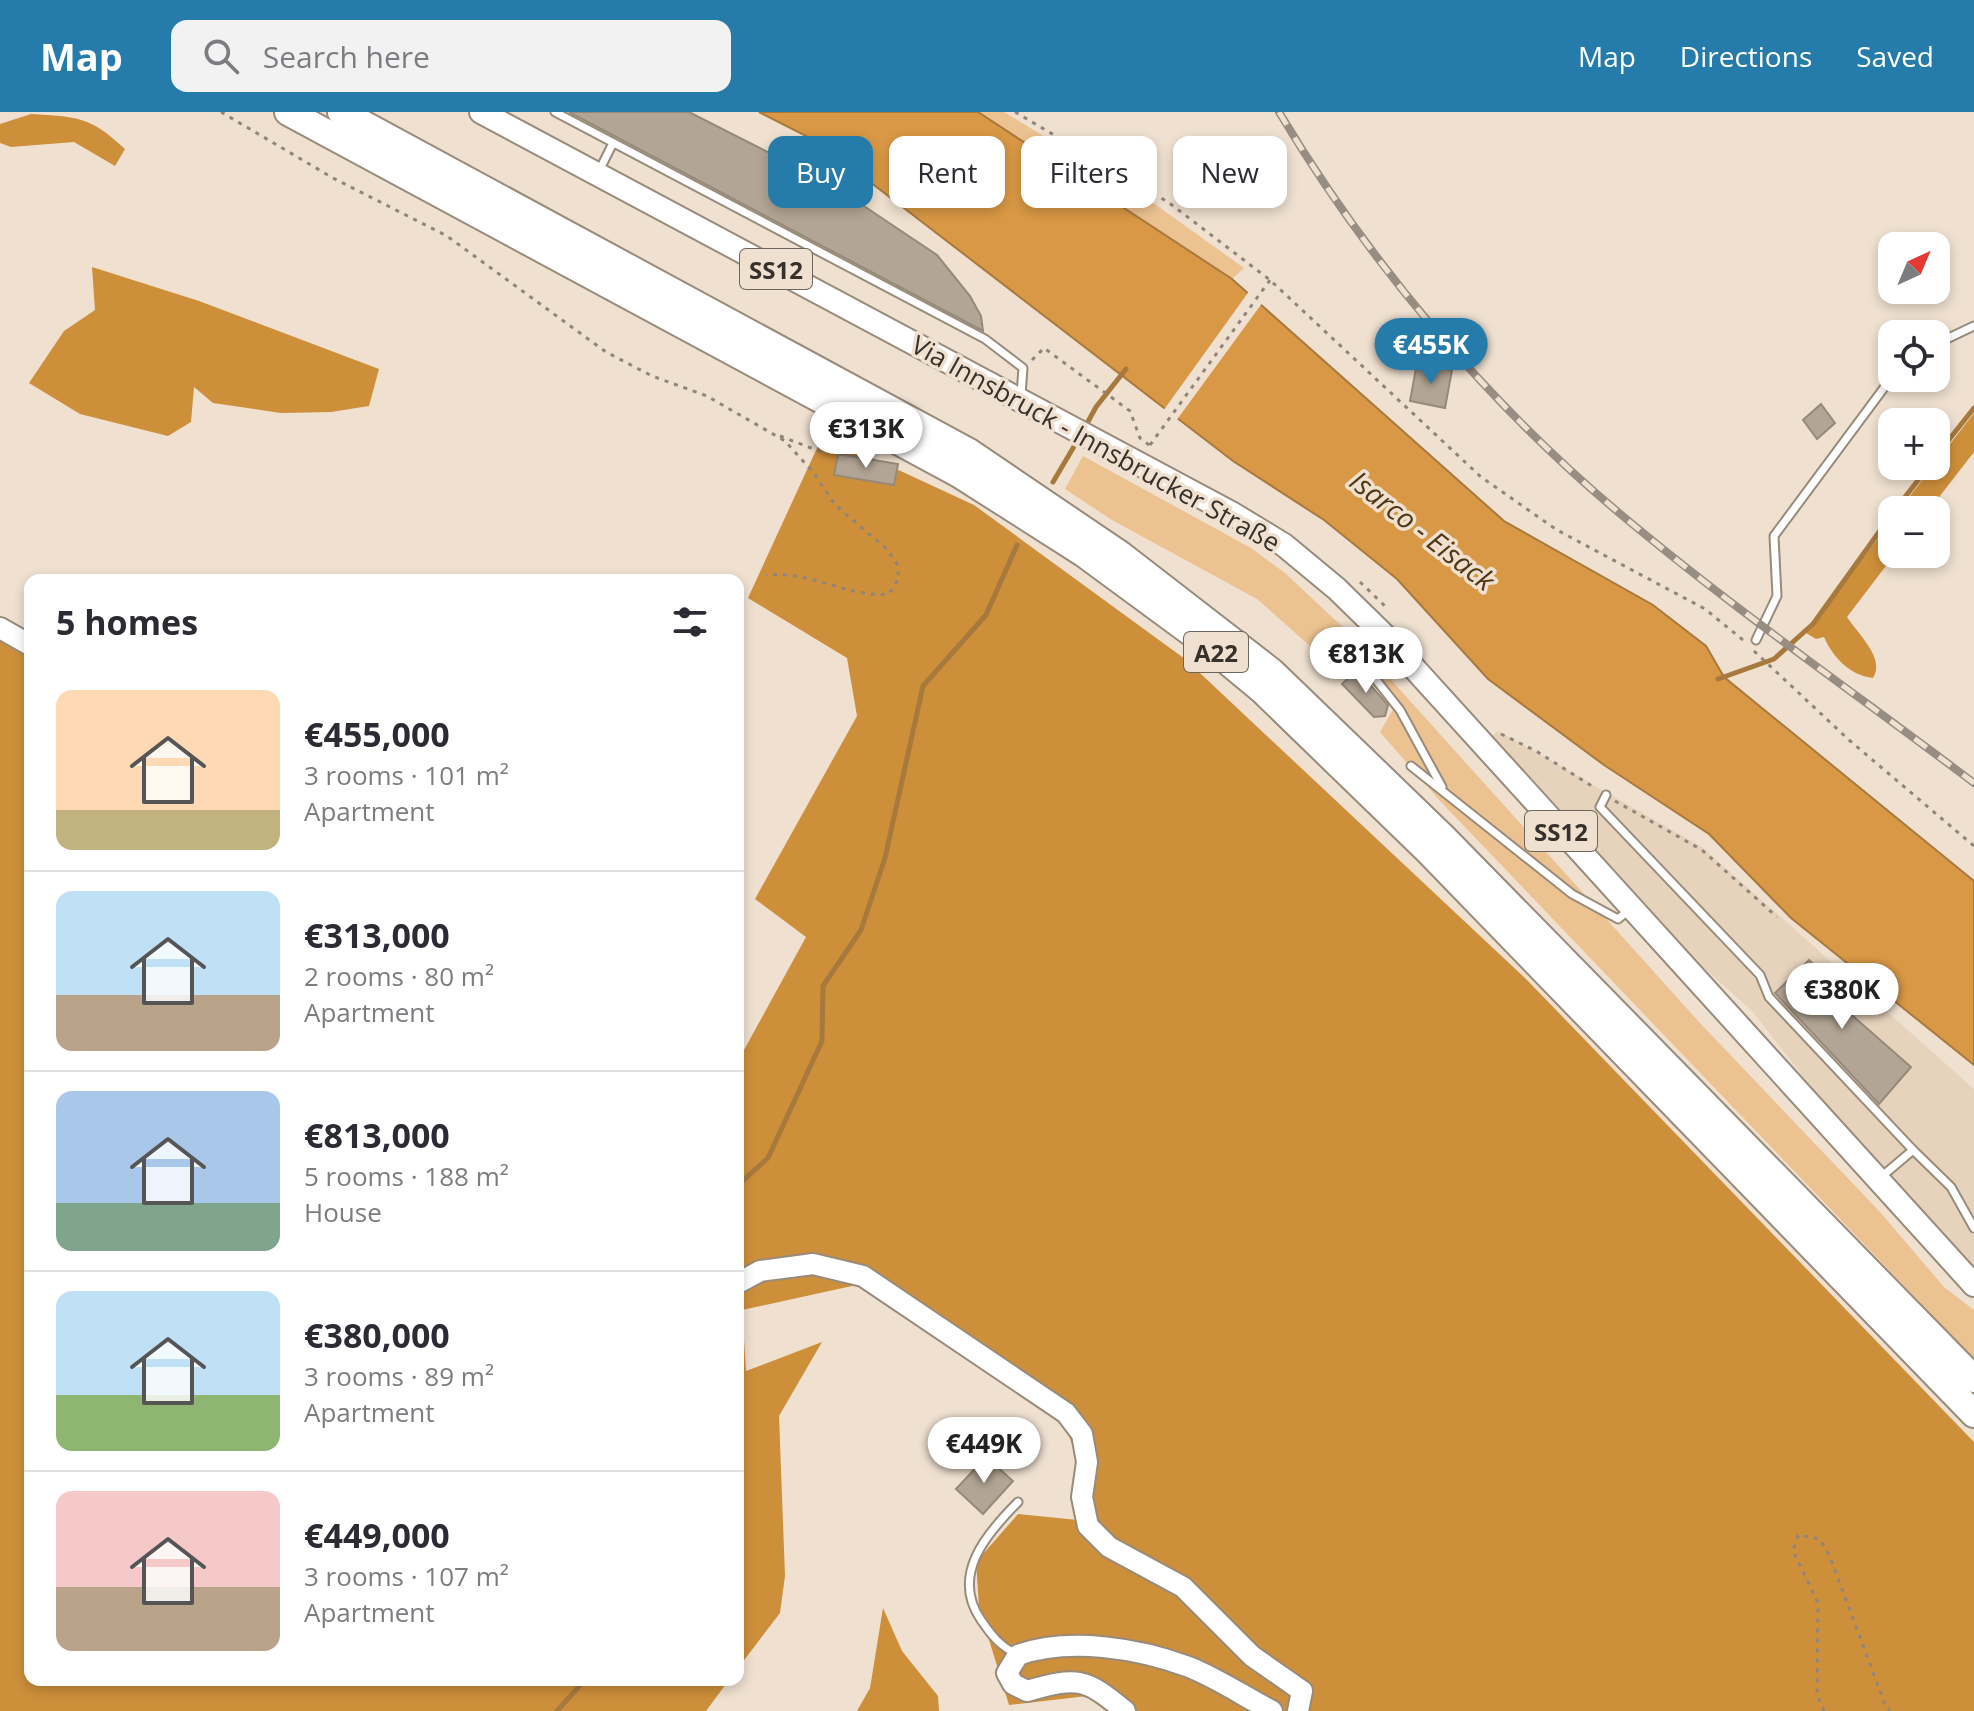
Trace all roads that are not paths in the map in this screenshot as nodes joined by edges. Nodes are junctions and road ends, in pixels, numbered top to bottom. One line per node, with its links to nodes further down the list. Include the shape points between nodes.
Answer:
1 (288, 112): 25 (highway, A22, via 896,438 1083,553 1204,642 1262,690 1429,852)
2 (341, 112): 24 (highway, A22, via 969,452 1121,555 1272,672 1444,838)
3 (481, 112): 6 (main road, Via Innsbruck - Innsbrucker Straße / SS12)
4 (555, 112): 5 (lane)
5 (613, 143): 6 (lane); 10 (lane, via 985,339 1023,368)
6 (597, 174): 10 (main road, Via Innsbruck - Innsbrucker Straße / SS12)
7 (1974, 326): 8 (lane)
8 (1950, 337)
9 (1881, 392): 12 (lane, via 1774,536 1777,596)
10 (1021, 398): 18 (main road, Via Innsbruck - Innsbrucker Straße / SS12, via 1271,537 1337,589)
11 (0, 628): 13 (street)
12 (1756, 640)
13 (24, 642)
14 (1369, 671): 16 (lane, via 1400,710)
15 (1411, 766): 16 (lane)
16 (1443, 789): 18 (lane, via 1572,894 1618,919)
17 (1606, 795): 19 (lane, via 1600,807 1760,975 1769,997)
18 (1631, 909): 20 (main road, Via Innsbruck - Innsbrucker Straße / SS12)
19 (1913, 1150): 20 (lane); 21 (lane, via 1951,1187)
20 (1877, 1180): 23 (main road, Via Innsbruck - Innsbrucker Straße / SS12)
21 (1974, 1228)
22 (744, 1280): 30 (street, via 760,1271 813,1264 863,1276 1066,1413 1082,1434 1087,1462 1082,1497 1088,1526 1109,1547 1183,1587 1252,1656 1302,1691)
23 (1974, 1285)
24 (1974, 1379)
25 (1974, 1414)
26 (1018, 1502): 27 (lane, via 989,1531 972,1561 968,1588 976,1614 997,1644)
27 (1018, 1655): 28 (street, via 1007,1673 1013,1684 1027,1691 1061,1682 1092,1684); 29 (street, via 1044,1646 1128,1651 1190,1668)
28 (1125, 1711)
29 (1272, 1711)
30 (1298, 1711)

